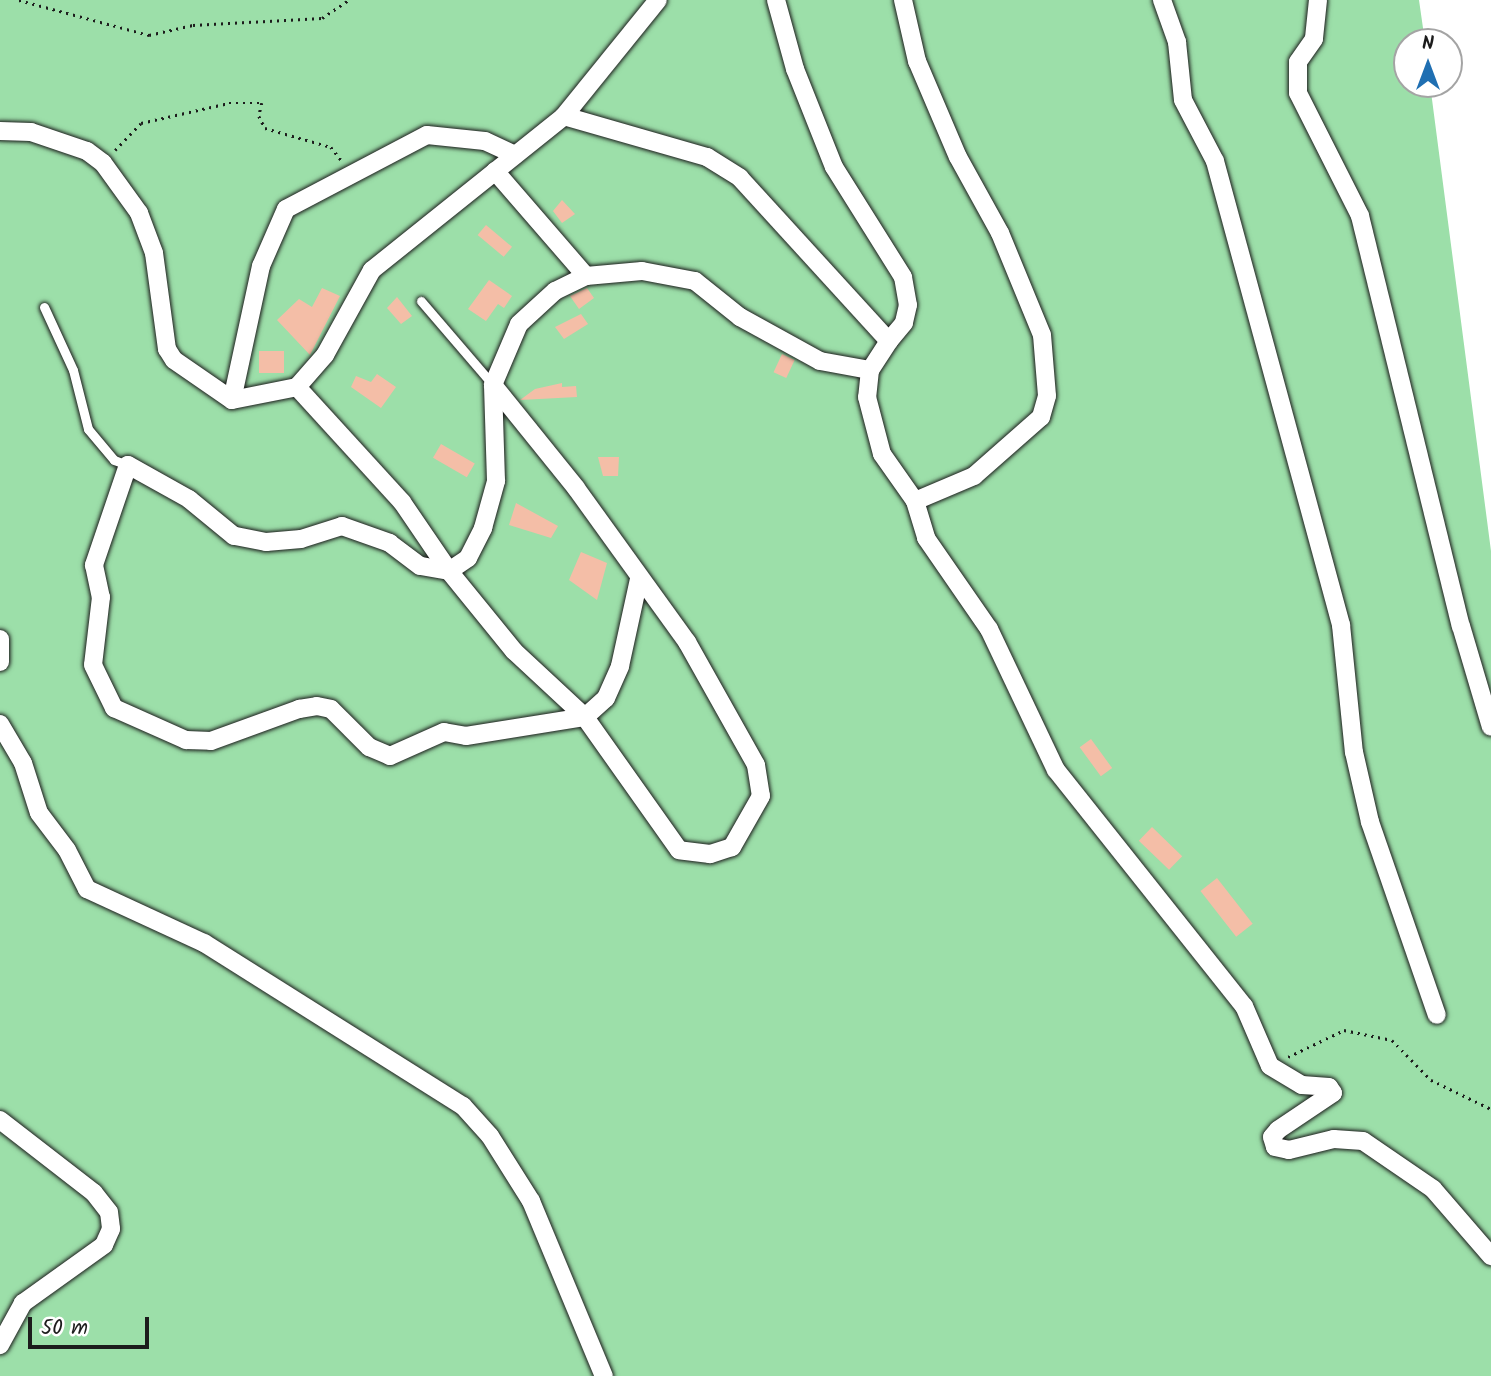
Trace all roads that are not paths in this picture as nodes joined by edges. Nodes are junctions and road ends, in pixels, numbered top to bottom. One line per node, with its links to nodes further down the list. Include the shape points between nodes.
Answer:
1 (657, 0): 6 (street)
2 (776, 0): 13 (street, via 795,69 834,167 903,277 908,305 904,323)
3 (903, 0): 19 (street, via 917,61 958,158 1000,233 1042,335 1047,396 1041,417 974,476)
4 (1162, 0): 27 (street, via 1177,42 1183,100 1216,161 1341,625 1354,752 1370,822)
5 (1318, 0): 26 (street, via 1314,39 1298,62 1298,93 1360,216 1461,626)
6 (564, 116): 8 (street); 13 (street, via 706,157 740,178)
7 (0, 131): 17 (street, via 30,132 87,151 103,163 139,213 154,253 167,349 174,360)
8 (515, 155): 9 (street); 17 (street, via 485,141 427,135 286,209 261,266)
9 (495, 171): 10 (street); 16 (street, via 372,270 325,355)
10 (586, 275): 14 (street, via 642,271 695,281 740,317 820,361); 15 (street, via 555,291 520,324)
11 (421, 301): 15 (lane)
12 (44, 307): 18 (lane, via 73,370 88,429 114,460)
13 (889, 341): 14 (street)
14 (870, 370): 19 (street, via 867,397 882,454)
15 (493, 385): 20 (street, via 496,481 483,528 468,558); 21 (street, via 576,488)
16 (297, 387): 17 (street); 20 (street, via 402,502)
17 (232, 400)
18 (128, 465): 20 (street, via 189,499 234,536 266,542 289,540 342,526 390,543 419,566); 24 (street, via 94,565 101,597 92,652 98,679 114,708 139,723 186,740 211,741 317,706 331,709 369,747 390,757 444,732 466,736)
19 (915, 500): 29 (street, via 926,538 989,629 1056,770 1244,1006 1270,1066 1301,1085 1329,1087 1333,1093 1278,1130 1272,1137 1275,1147 1289,1150 1334,1139 1363,1141 1433,1189)
20 (449, 571): 24 (street, via 514,651)
21 (639, 579): 24 (street, via 620,666 606,698); 24 (street, via 687,642 757,765 761,796 732,847 695,854 679,849)
22 (0, 639): 23 (street)
23 (0, 662)
24 (585, 717)
25 (0, 724): 31 (street, via 23,763 39,813 67,850 86,889 204,943 463,1106 490,1136 531,1201)
26 (1491, 727)
27 (1437, 1015)
28 (0, 1120): 30 (street, via 94,1193 109,1212 111,1229 104,1245 23,1303)
29 (1491, 1256)
30 (0, 1345)
31 (604, 1376)

